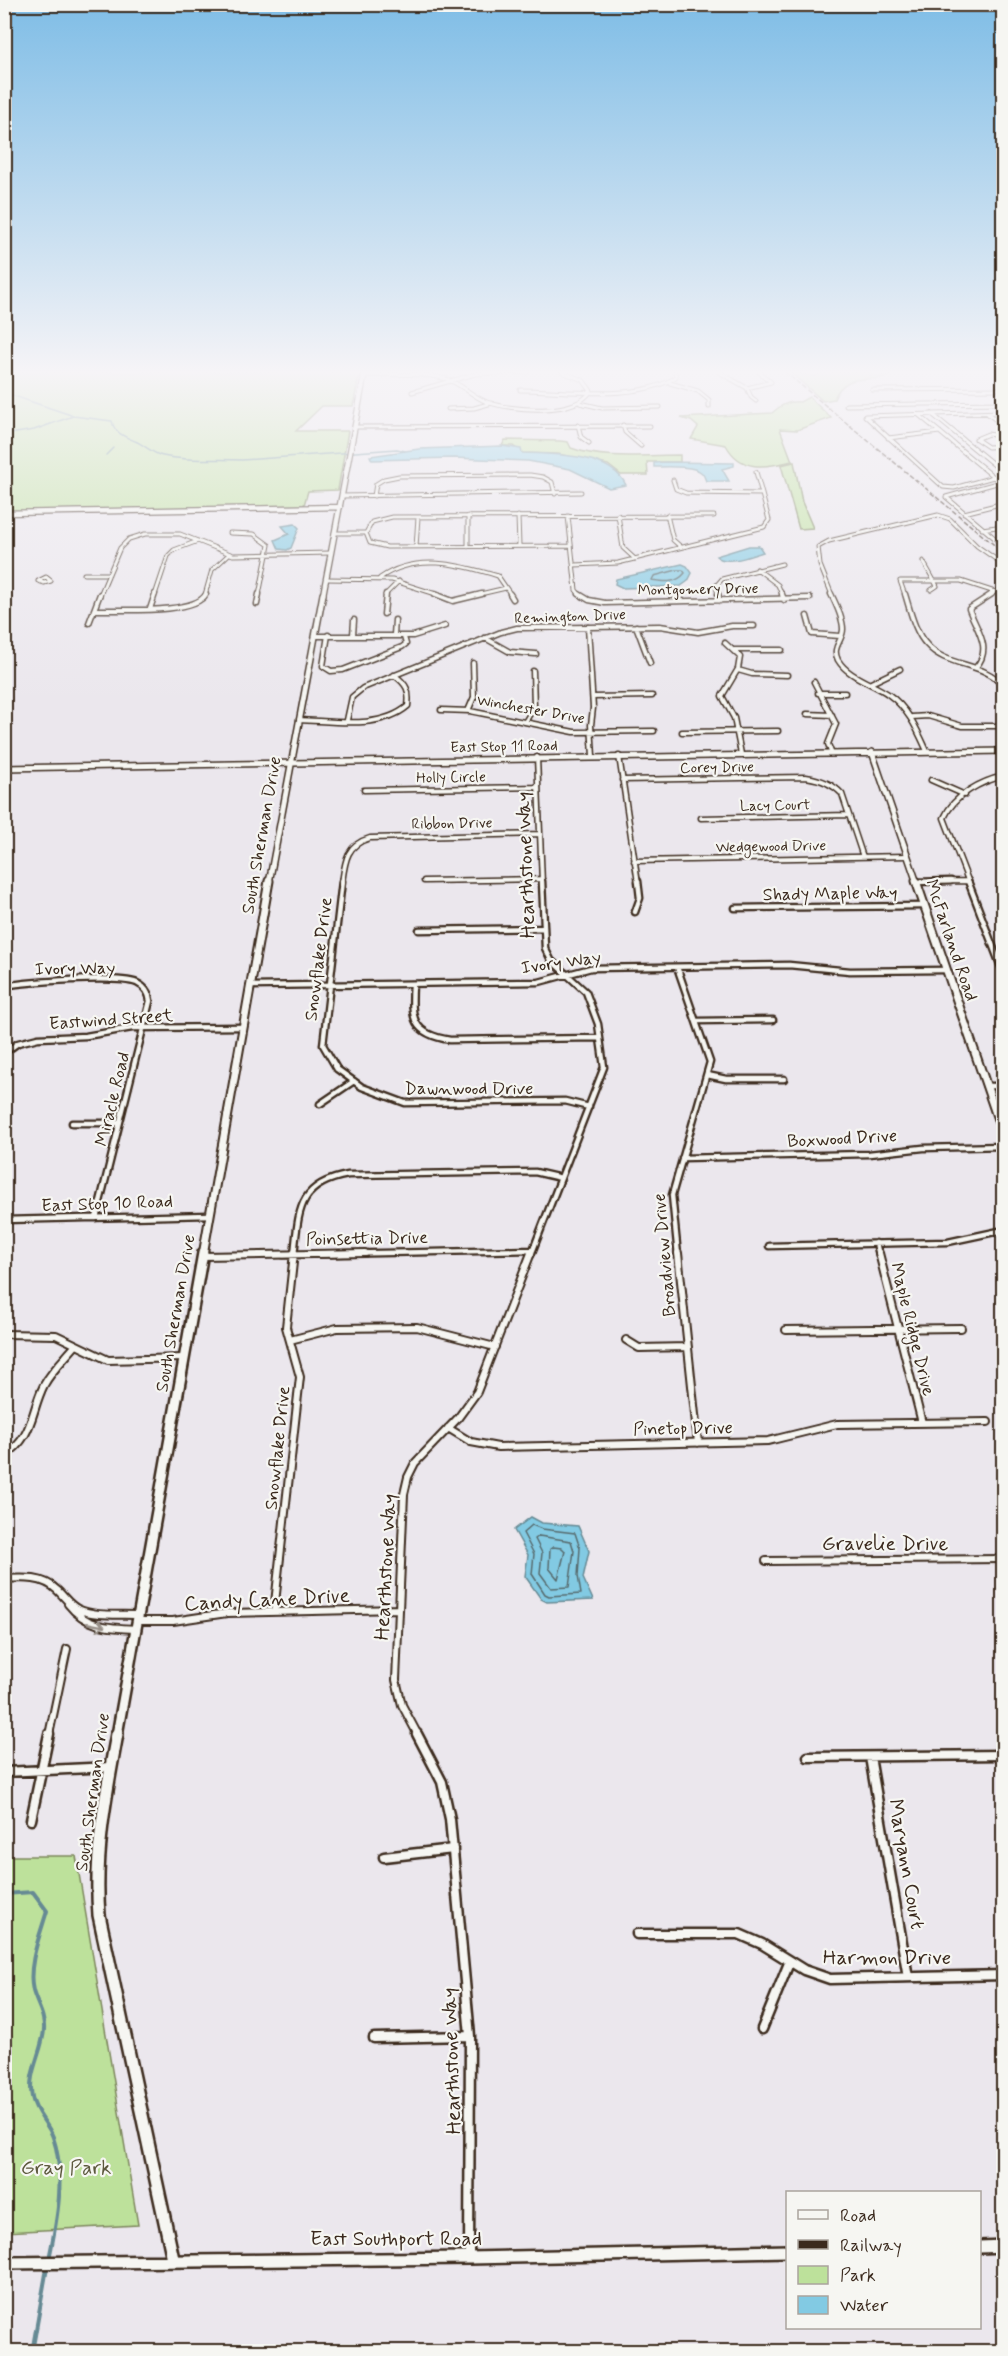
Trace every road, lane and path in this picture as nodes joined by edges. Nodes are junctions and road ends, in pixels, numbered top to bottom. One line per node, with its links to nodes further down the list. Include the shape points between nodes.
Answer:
1 (345, 482): 14 (street, South Sherman Drive)
2 (380, 482): 15 (street)
3 (552, 482): 12 (street)
4 (674, 482): 13 (street, via 676,489 686,493)
5 (759, 482): 13 (street)
6 (937, 482): 7 (street, via 948,489)
7 (978, 482)
8 (1001, 482): 9 (street)
9 (997, 483): 10 (street); 19 (street, via 948,495 947,499)
10 (1004, 486)
11 (581, 492): 12 (street)
12 (555, 494): 15 (street)
13 (762, 494): 38 (street, via 769,520 766,526)
14 (342, 496): 15 (street); 17 (street, South Sherman Drive)
15 (374, 496)
16 (1004, 503): 19 (street)
17 (340, 507): 18 (street); 30 (street, South Sherman Drive)
18 (4, 513)
19 (964, 513): 28 (street)
20 (618, 515): 21 (street); 24 (street); 42 (street, via 623,548)
21 (667, 515): 25 (street); 38 (street, via 673,540)
22 (468, 516): 23 (street); 26 (street); 37 (street)
23 (518, 516): 24 (street); 33 (street)
24 (568, 516): 34 (street)
25 (714, 516)
26 (418, 517): 31 (street, via 378,519 369,524); 36 (street)
27 (1004, 526): 28 (street)
28 (982, 529): 35 (street)
29 (230, 532): 41 (street, via 259,536 268,545)
30 (335, 532): 31 (street); 39 (street, South Sherman Drive)
31 (366, 532): 36 (street, via 368,541 379,546)
32 (198, 541): 40 (street); 49 (street, via 174,534 143,535 126,541); 64 (street, via 168,556)
33 (519, 546): 34 (street); 37 (street)
34 (571, 546): 45 (street)
35 (1003, 546)
36 (416, 547): 37 (street)
37 (468, 547)
38 (681, 547): 42 (street)
39 (331, 553): 41 (street); 50 (street, South Sherman Drive)
40 (229, 554): 41 (street); 64 (street, via 212,570 205,598 192,606)
41 (268, 555): 63 (street)
42 (635, 559): 45 (street)
43 (923, 561): 54 (street)
44 (782, 564): 47 (street)
45 (575, 565): 62 (street, Montgomery Drive, via 577,591 586,599 604,603)
46 (1004, 565): 79 (street, via 977,546 950,519 941,516 931,515 825,542 818,552 842,626)
47 (757, 569): 61 (street, via 778,585); 62 (street, via 719,581 716,587)
48 (84, 574): 49 (street)
49 (110, 574): 65 (street)
50 (327, 577): 51 (street); 78 (street, South Sherman Drive)
51 (378, 578): 53 (street); 56 (street, via 400,566 439,563 497,575)
52 (900, 580): 54 (street); 88 (street, via 927,646 940,655)
53 (399, 581): 56 (street, via 453,601); 66 (street, via 385,595)
54 (933, 581): 57 (street, via 937,586); 58 (street, via 967,581)
55 (1004, 586): 58 (street)
56 (506, 588): 60 (street)
57 (931, 590)
58 (995, 592): 88 (street, via 969,609 986,649)
59 (810, 598): 61 (street, Montgomery Drive)
60 (513, 599)
61 (784, 600): 62 (street, Montgomery Drive)
62 (720, 601)
63 (257, 604)
64 (150, 609): 65 (street)
65 (94, 610): 70 (street)
66 (384, 614)
67 (807, 616): 79 (street, via 812,634)
68 (354, 620): 76 (street)
69 (395, 620): 77 (street)
70 (89, 623)
71 (445, 626): 80 (street)
72 (636, 626): 73 (street, Remington Drive, via 698,632); 74 (street, Remington Drive); 87 (street)
73 (754, 626)
74 (588, 627): 81 (street, Remington Drive, via 517,628); 100 (street)
75 (328, 635): 76 (street); 78 (street); 80 (street, via 322,665 331,671 402,647 406,644)
76 (353, 635): 77 (street)
77 (394, 635): 80 (street)
78 (316, 636): 106 (street, South Sherman Drive)
79 (840, 636): 95 (street, via 835,647 839,660)
80 (404, 637)
81 (486, 638): 85 (street, via 510,652); 92 (street, Remington Drive)
82 (725, 643): 83 (street)
83 (734, 650): 84 (street); 90 (street, via 740,659)
84 (782, 650)
85 (536, 654)
86 (472, 663): 102 (street, via 474,697)
87 (650, 663)
88 (976, 667): 96 (street, via 995,676)
89 (900, 669): 95 (street)
90 (738, 670): 93 (street); 111 (street, via 722,691)
91 (533, 671): 108 (street, via 534,708)
92 (394, 675): 107 (street, Remington Drive, via 356,692); 107 (street, via 409,688 409,704 403,712 390,718)
93 (787, 675)
94 (814, 682): 97 (street)
95 (871, 683): 105 (street, via 897,700)
96 (1004, 686)
97 (818, 693): 98 (street); 104 (street)
98 (845, 693)
99 (652, 696): 100 (street)
100 (593, 697): 113 (street)
101 (441, 710): 102 (street, Winchester Drive)
102 (468, 711): 108 (street, Winchester Drive)
103 (807, 714): 104 (street)
104 (832, 715): 117 (street, via 836,724 828,744)
105 (912, 717): 109 (street, via 928,716 965,726); 116 (street)
106 (299, 720): 107 (street); 123 (street, South Sherman Drive)
107 (347, 720)
108 (525, 722): 113 (street, Winchester Drive)
109 (1004, 726)
110 (654, 731): 113 (street, Winchester Drive)
111 (737, 731): 112 (street); 114 (street); 119 (street)
112 (778, 731)
113 (591, 732): 120 (street)
114 (682, 732)
115 (1004, 750): 116 (street, East Stop 11 Road)
116 (927, 751): 118 (street, East Stop 11 Road)
117 (831, 752): 118 (street, East Stop 11 Road); 119 (street, East Stop 11 Road)
118 (872, 752): 135 (street, McFarland Road)
119 (741, 754): 121 (street, East Stop 11 Road)
120 (593, 756): 121 (street, East Stop 11 Road); 122 (street, East Stop 11 Road)
121 (619, 756): 126 (street)
122 (537, 757): 123 (street, East Stop 11 Road); 128 (street, Hearthstone Way)
123 (291, 761): 124 (street, East Stop 11 Road); 154 (street, South Sherman Drive)
124 (4, 768)
125 (1004, 776): 130 (street, via 991,778)
126 (622, 780): 131 (street, Corey Drive, via 812,778 840,790); 137 (street)
127 (931, 780): 130 (street)
128 (538, 787): 129 (street, Holly Circle); 133 (street, Hearthstone Way)
129 (364, 790)
130 (965, 795): 140 (street, via 950,807 945,818)
131 (849, 815): 132 (street, Lacy Court); 136 (street)
132 (701, 818)
133 (540, 834): 134 (street, Ribbon Drive); 138 (street, Hearthstone Way)
134 (365, 839): 152 (street, Snowflake Drive, via 351,847 345,857)
135 (908, 856): 136 (street, Wedgewood Drive); 141 (street, McFarland Road)
136 (863, 857): 137 (street, Wedgewood Drive)
137 (634, 861): 144 (street, via 640,900)
138 (542, 879): 139 (street); 145 (street, Hearthstone Way)
139 (424, 881)
140 (967, 881): 141 (street); 150 (street)
141 (916, 882): 142 (street, McFarland Road)
142 (924, 906): 143 (street, Shady Maple Way); 148 (street, McFarland Road)
143 (735, 908)
144 (635, 912)
145 (544, 928): 146 (street); 149 (street, Hearthstone Way, via 546,953)
146 (419, 930)
147 (677, 967): 148 (street, Ivory Way, via 791,965 850,971); 149 (street, Ivory Way, via 591,968); 157 (street, Broadview Drive)
148 (947, 970): 165 (street, McFarland Road)
149 (568, 975): 151 (street, Ivory Way, via 543,982); 160 (street, Hearthstone Way, via 586,993)
150 (1004, 975)
151 (413, 984): 152 (street, Ivory Way); 160 (street, via 414,1024 427,1035 442,1040)
152 (330, 985): 154 (street, Ivory Way); 164 (street, Snowflake Drive, via 324,1048 332,1063)
153 (4, 986): 155 (street, Ivory Way, via 121,980)
154 (251, 986): 159 (street, South Sherman Drive)
155 (145, 988): 158 (street, Miracle Road, via 150,998)
156 (773, 1020): 157 (street)
157 (697, 1021): 162 (street, Broadview Drive, via 709,1058)
158 (143, 1028): 159 (street, Eastwind Street); 161 (street, Eastwind Street, via 38,1038 18,1043); 170 (street, Miracle Road)
159 (243, 1028): 175 (street, South Sherman Drive)
160 (600, 1038): 168 (street, Hearthstone Way, via 604,1067)
161 (4, 1053)
162 (707, 1075): 163 (street, via 726,1079); 173 (street, Broadview Drive)
163 (784, 1079)
164 (354, 1081): 167 (street); 168 (street, Dawnwood Drive, via 377,1096 405,1103 565,1101)
165 (986, 1086): 166 (street); 171 (street, McFarland Road)
166 (1004, 1086)
167 (320, 1104)
168 (589, 1107): 174 (street, Hearthstone Way, via 566,1157)
169 (72, 1123): 170 (street)
170 (119, 1123): 176 (street, Miracle Road)
171 (1004, 1137)
172 (1004, 1146): 173 (street, Boxwood Drive)
173 (682, 1158): 192 (street, Broadview Drive, via 672,1202)
174 (561, 1178): 181 (street, Hearthstone Way); 182 (street, Snowflake Drive, via 535,1172 329,1178 304,1197)
175 (210, 1215): 176 (street, East Stop 10 Road); 183 (street, South Sherman Drive)
176 (96, 1218): 177 (street, East Stop 10 Road)
177 (4, 1220)
178 (1004, 1230): 179 (street, via 952,1242)
179 (876, 1244): 180 (street); 184 (street, Maple Ridge Drive)
180 (769, 1246)
181 (533, 1250): 182 (street, Poinsettia Drive); 191 (street, Hearthstone Way)
182 (293, 1254): 183 (street, Poinsettia Drive); 188 (street, Snowflake Drive, via 285,1320)
183 (202, 1256): 193 (street, South Sherman Drive)
184 (898, 1328): 185 (street); 186 (street); 195 (street, Maple Ridge Drive)
185 (961, 1328)
186 (786, 1330)
187 (4, 1334): 190 (street, via 44,1333)
188 (290, 1340): 191 (street, via 337,1328 417,1327); 204 (street, Snowflake Drive, via 300,1381)
189 (626, 1340): 192 (street, via 639,1348)
190 (76, 1345): 193 (street, via 108,1360); 198 (street, via 43,1386 28,1435)
191 (495, 1347): 196 (street, Hearthstone Way, via 472,1400)
192 (688, 1347): 197 (street, Broadview Drive)
193 (184, 1358): 205 (street, South Sherman Drive)
194 (988, 1422): 195 (street, Pinetop Drive)
195 (922, 1423): 197 (street, Pinetop Drive, via 837,1424 768,1441)
196 (448, 1428): 197 (street, Pinetop Drive, via 471,1442 494,1448); 203 (street, Hearthstone Way, via 420,1454 406,1481)
197 (698, 1443)
198 (4, 1456)
199 (1004, 1559): 200 (street, Gravelie Drive)
200 (766, 1560)
201 (4, 1579): 202 (street, via 40,1580)
202 (66, 1600): 205 (street, via 76,1608); 205 (street, one-way to 205, via 87,1624)
203 (399, 1609): 204 (street, Candy Cane Drive); 214 (street, Hearthstone Way, via 398,1688 402,1705 442,1782)
204 (274, 1612): 205 (street, Candy Cane Drive)
205 (137, 1622): 210 (street, South Sherman Drive)
206 (67, 1649): 211 (street)
207 (1004, 1755): 209 (street)
208 (808, 1757): 209 (street)
209 (870, 1757): 219 (street, Maryann Court)
210 (111, 1767): 211 (street); 227 (street, South Sherman Drive, via 96,1868 99,1916)
211 (41, 1771): 212 (street); 213 (street)
212 (4, 1772)
213 (31, 1820)
214 (453, 1849): 215 (street); 221 (street, Hearthstone Way)
215 (384, 1857)
216 (637, 1934): 217 (street, Harmon Drive, via 739,1934)
217 (789, 1963): 219 (street, Harmon Drive, via 830,1979); 220 (street)
218 (1004, 1975): 219 (street, Harmon Drive)
219 (908, 1977)
220 (762, 2029)
221 (470, 2036): 222 (street); 226 (street, Hearthstone Way)
222 (374, 2038)
223 (1004, 2246): 224 (street)
224 (981, 2247)
225 (786, 2251): 226 (street, East Southport Road)
226 (469, 2258): 227 (street, East Southport Road)
227 (173, 2259): 228 (street, East Southport Road)
228 (4, 2263)

